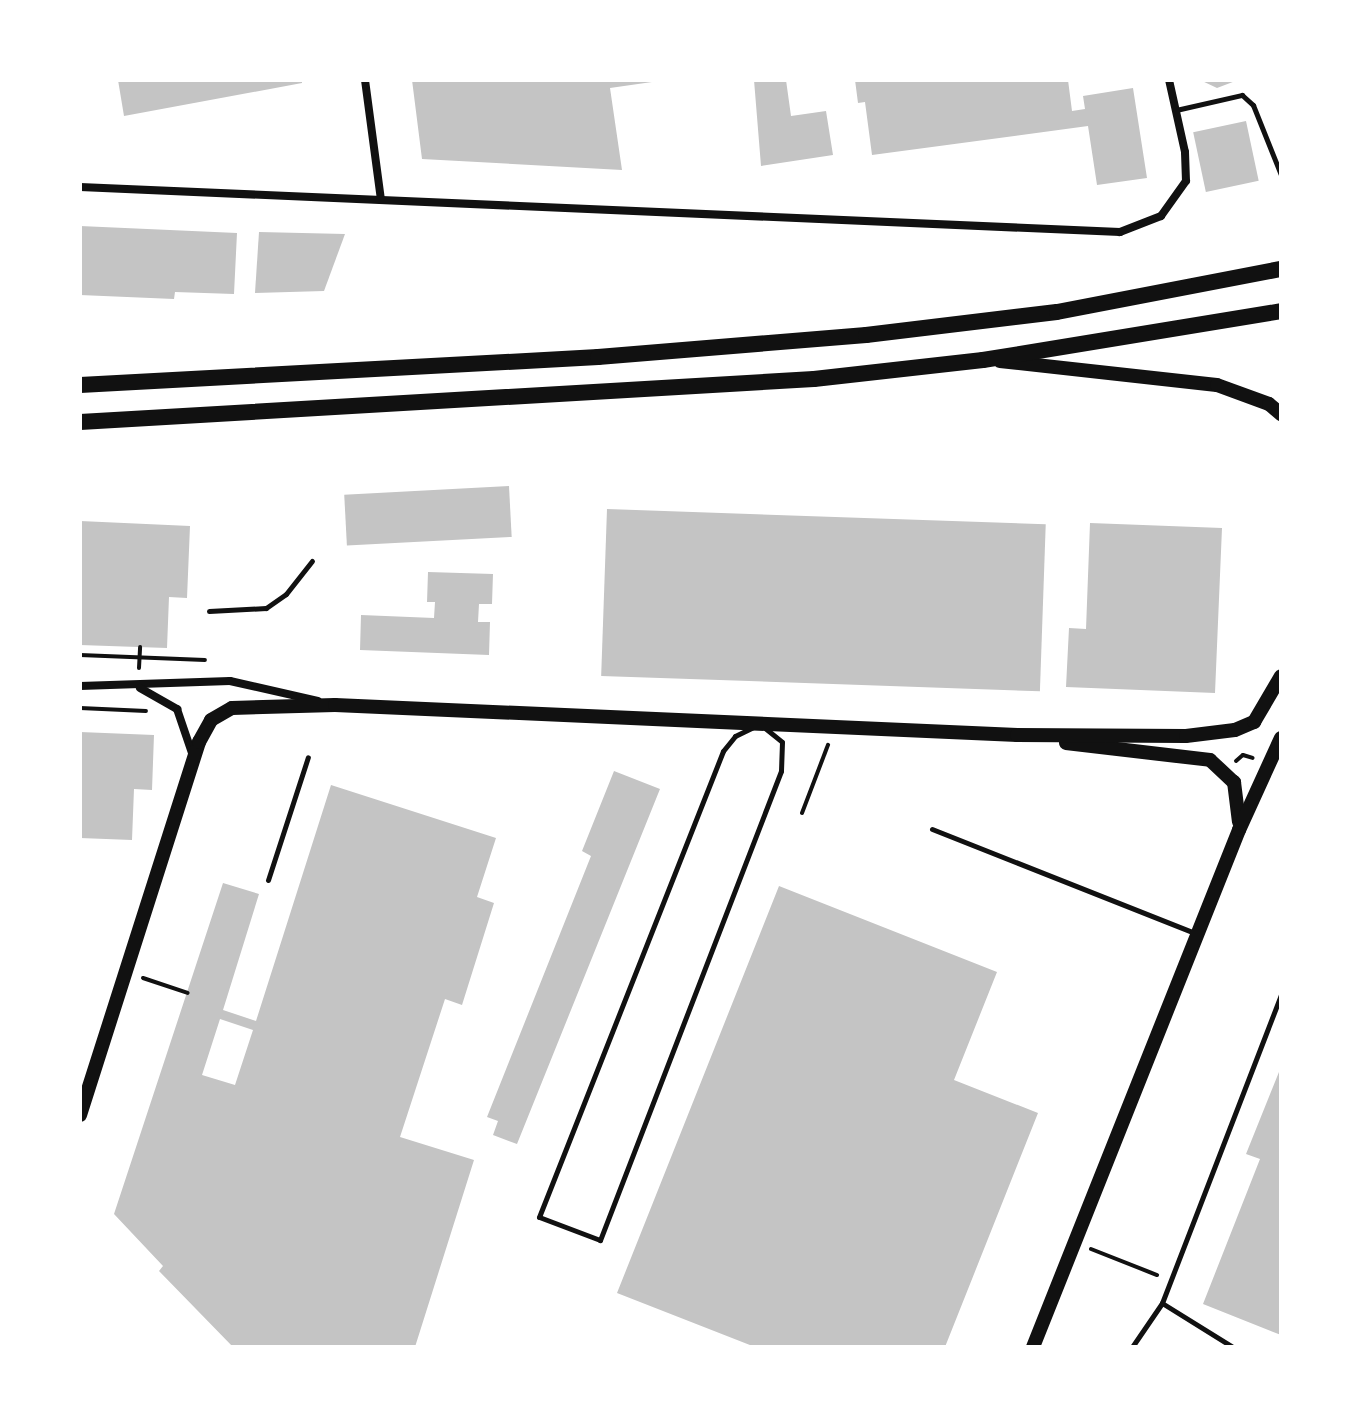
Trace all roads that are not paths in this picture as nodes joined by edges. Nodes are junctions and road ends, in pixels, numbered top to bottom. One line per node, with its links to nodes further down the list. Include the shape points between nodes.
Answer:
1 (365, 80): 6 (street)
2 (1169, 80): 3 (street)
3 (1175, 110): 4 (lane, via 1242,95 1253,105); 6 (street, via 1186,181 1172,204 1147,225 1120,232)
4 (1281, 175)
5 (80, 187): 6 (street)
6 (381, 200)
7 (1281, 269): 10 (main road, via 1072,309 866,335 583,358)
8 (1281, 311): 9 (main road)
9 (983, 360): 11 (main road, via 1145,373 1217,385 1269,404); 12 (main road, via 605,394)
10 (80, 385)
11 (1281, 414)
12 (80, 422)
13 (312, 561): 14 (lane, via 286,594 266,608)
14 (209, 611)
15 (1281, 676): 20 (main road, via 1261,714 1235,730 1186,736)
16 (80, 686): 17 (street)
17 (139, 688): 18 (street, via 246,683); 23 (street, via 181,715)
18 (335, 705): 19 (main road); 23 (main road, via 232,708 211,720)
19 (760, 724): 19 (lane, via 735,736 723,751 539,1217 600,1240 781,771 782,742); 20 (main road)
20 (1017, 735): 25 (main road, via 1189,755 1226,771 1238,792)
21 (1281, 738): 25 (main road)
22 (308, 757): 26 (lane)
23 (193, 759): 29 (main road)
24 (932, 829): 27 (lane)
25 (1239, 830): 27 (main road)
26 (268, 880)
27 (1198, 934): 31 (main road)
28 (1281, 994): 30 (lane)
29 (80, 1115)
30 (1162, 1303): 32 (lane); 33 (lane)
31 (1033, 1347)
32 (1132, 1347)
33 (1233, 1347)

